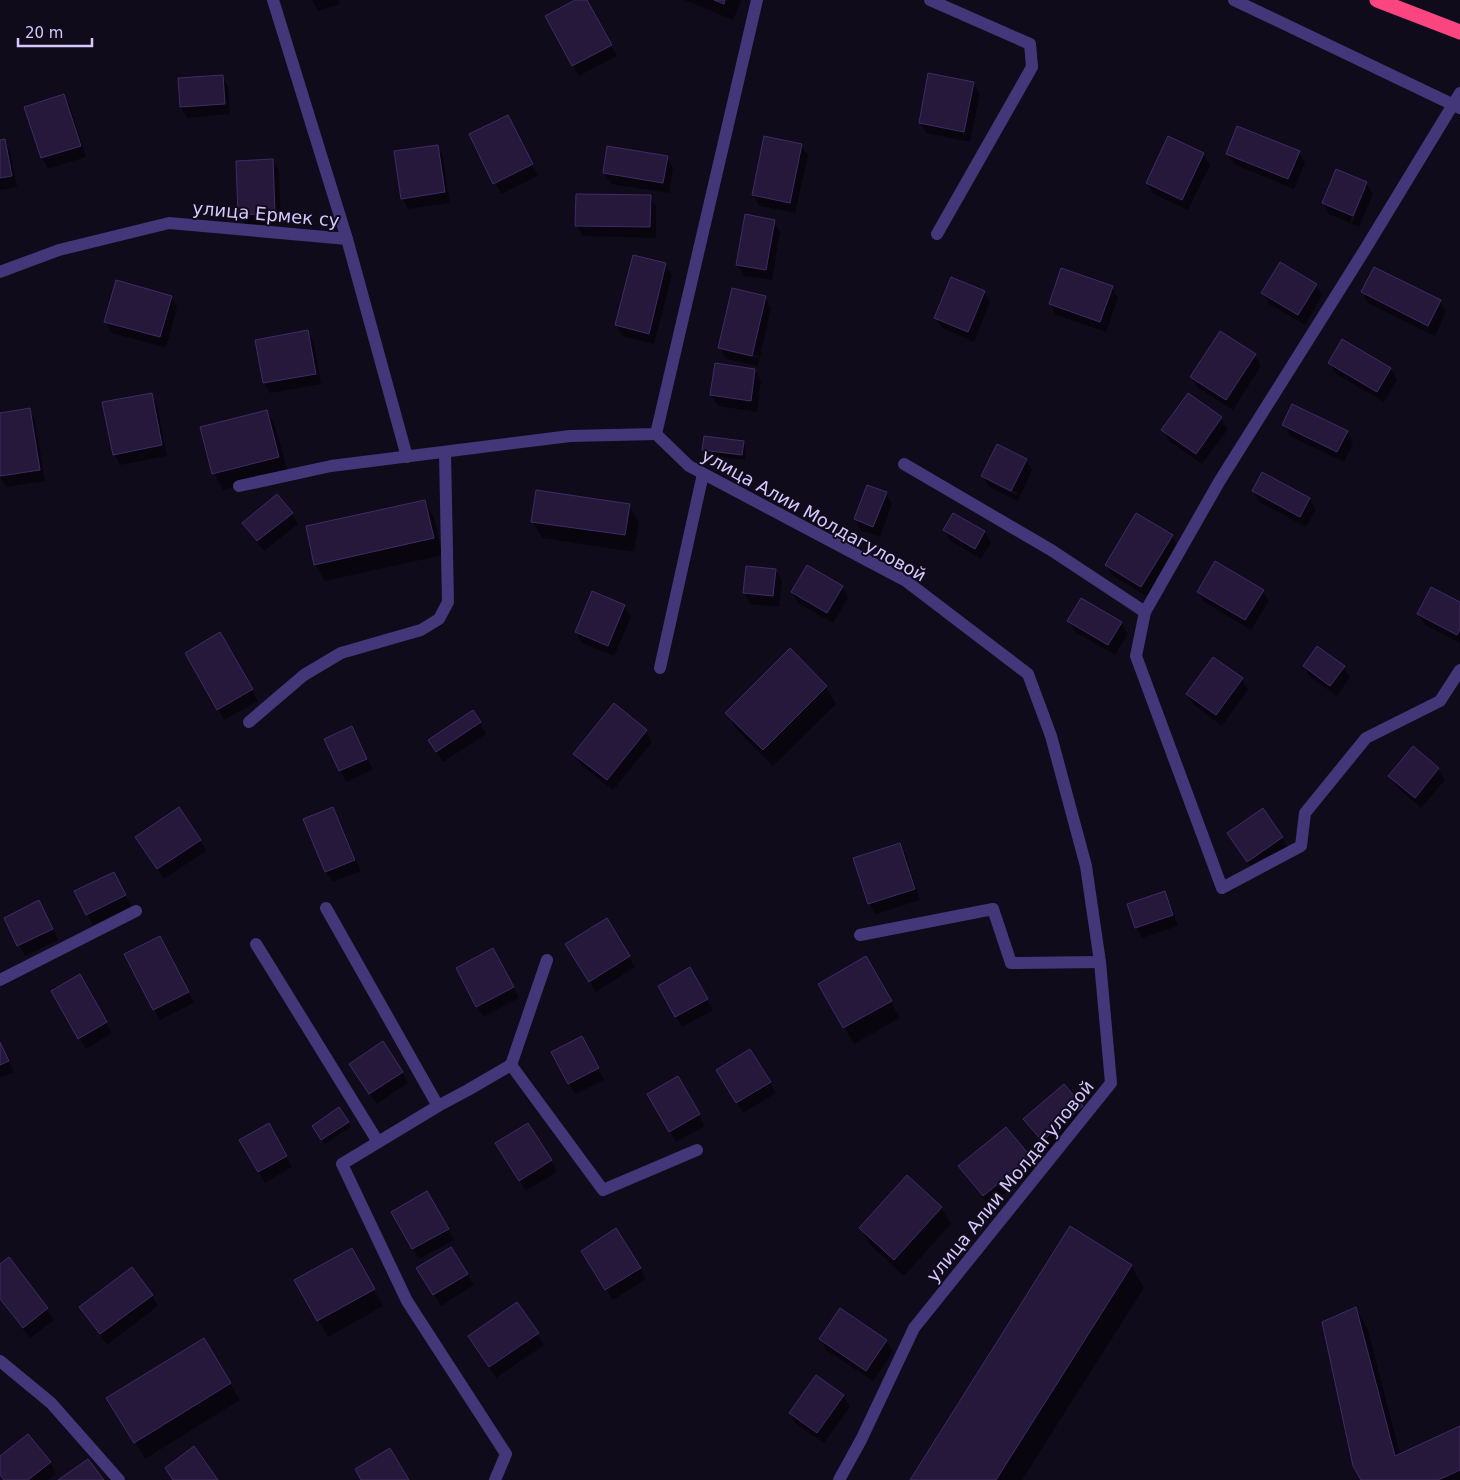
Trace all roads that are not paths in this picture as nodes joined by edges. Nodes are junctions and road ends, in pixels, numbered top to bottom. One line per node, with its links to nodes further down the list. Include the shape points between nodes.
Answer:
1 (273, 0): 9 (street, улица Ермек су)
2 (757, 0): 11 (street)
3 (930, 0): 8 (street, via 1030,44 1032,67)
4 (1234, 0): 7 (street)
5 (1377, 0): 6 (highway)
6 (1460, 32)
7 (1458, 102): 17 (street, via 1219,482)
8 (937, 234)
9 (347, 239): 10 (street, улица Ермек су, via 169,223 59,250); 13 (street)
10 (0, 272)
11 (656, 434): 12 (street, via 570,436); 15 (street, улица Алии Молдагуловой, via 689,466)
12 (445, 452): 13 (street); 20 (street, via 448,602 439,619 421,630 341,653 304,674)
13 (407, 457): 16 (street, via 331,466)
14 (904, 464): 17 (street, via 1051,550)
15 (703, 474): 18 (street); 26 (street, улица Алии Молдагуловой, via 906,581 1028,674 1051,736 1086,866)
16 (239, 486)
17 (1146, 612): 19 (street, via 1136,656 1222,888 1301,846 1304,813 1366,738 1440,701)
18 (660, 668)
19 (1460, 670)
20 (249, 722)
21 (326, 908): 29 (street)
22 (136, 911): 27 (street)
23 (860, 935): 26 (street, via 993,909 1011,963)
24 (256, 944): 30 (street)
25 (547, 960): 28 (street)
26 (1100, 962): 35 (street, улица Алии Молдагуловой, via 1111,1083 914,1328)
27 (0, 980)
28 (511, 1065): 29 (street); 31 (street, via 603,1190)
29 (438, 1106): 30 (street)
30 (378, 1142): 34 (street, via 342,1164 407,1301 506,1454)
31 (697, 1150)
32 (3, 1369): 33 (street, via 51,1403)
33 (119, 1480)
34 (495, 1480)
35 (839, 1480)

